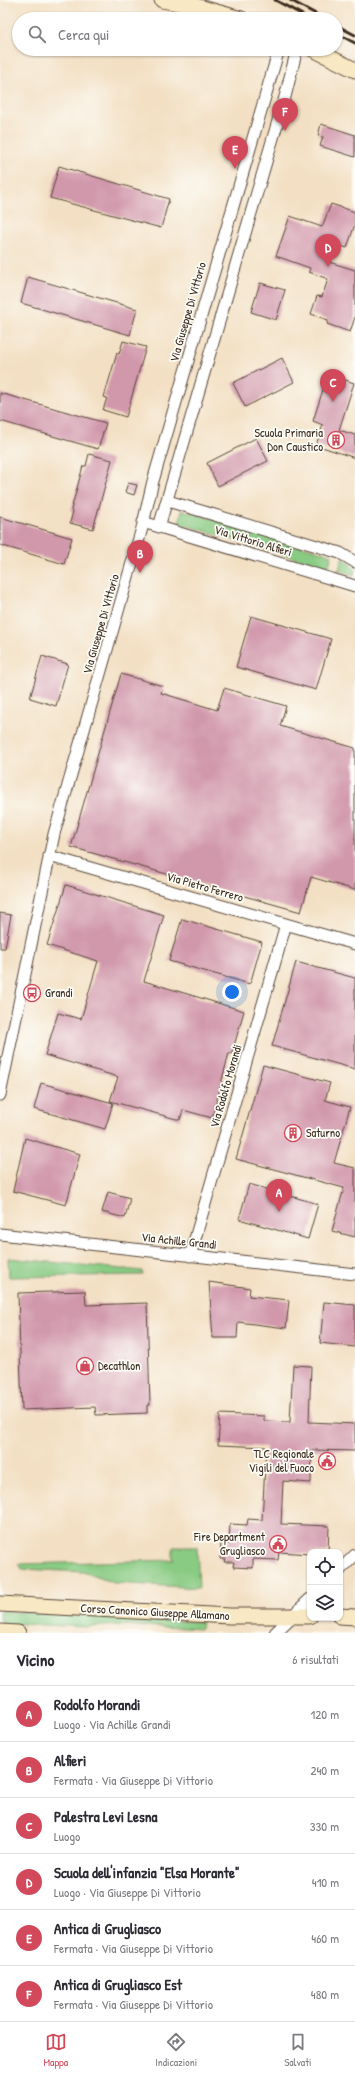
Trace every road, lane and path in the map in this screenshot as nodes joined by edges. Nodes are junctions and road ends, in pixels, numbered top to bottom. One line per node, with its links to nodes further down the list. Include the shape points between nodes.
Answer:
1 (162, 0): 2 (main road)
2 (216, 12)
3 (276, 56): 8 (street, Via Giuseppe Di Vittorio)
4 (295, 56): 7 (street)
5 (327, 56): 6 (main road)
6 (355, 70)
7 (168, 501): 9 (street); 10 (street, Via Vittorio Alfieri, via 340,553)
8 (143, 522): 9 (street, Via Vittorio Alfieri); 12 (street, Via Giuseppe Di Vittorio)
9 (159, 527): 11 (street, Via Vittorio Alfieri)
10 (355, 562)
11 (355, 586)
12 (48, 856): 13 (street, Via Pietro Ferrero); 15 (street, Via Giuseppe Di Vittorio)
13 (286, 924): 14 (street, Via Pietro Ferrero); 17 (street, Via Rodolfo Morandi)
14 (355, 944)
15 (0, 1095)
16 (0, 1234): 17 (street, Via Achille Grandi)
17 (190, 1256): 18 (street, Via Achille Grandi)
18 (355, 1274)
19 (355, 1555): 20 (street)
20 (343, 1567)
21 (307, 1601): 23 (street)
22 (0, 1604): 23 (main road, Corso Canonico Giuseppe Allamano, via 230,1616)
23 (291, 1616): 24 (main road, Corso Canonico Giuseppe Allamano); 29 (street)
24 (307, 1616)
25 (343, 1616): 26 (main road)
26 (355, 1617)
27 (0, 1632): 28 (main road)
28 (18, 1633)
29 (275, 1633)

